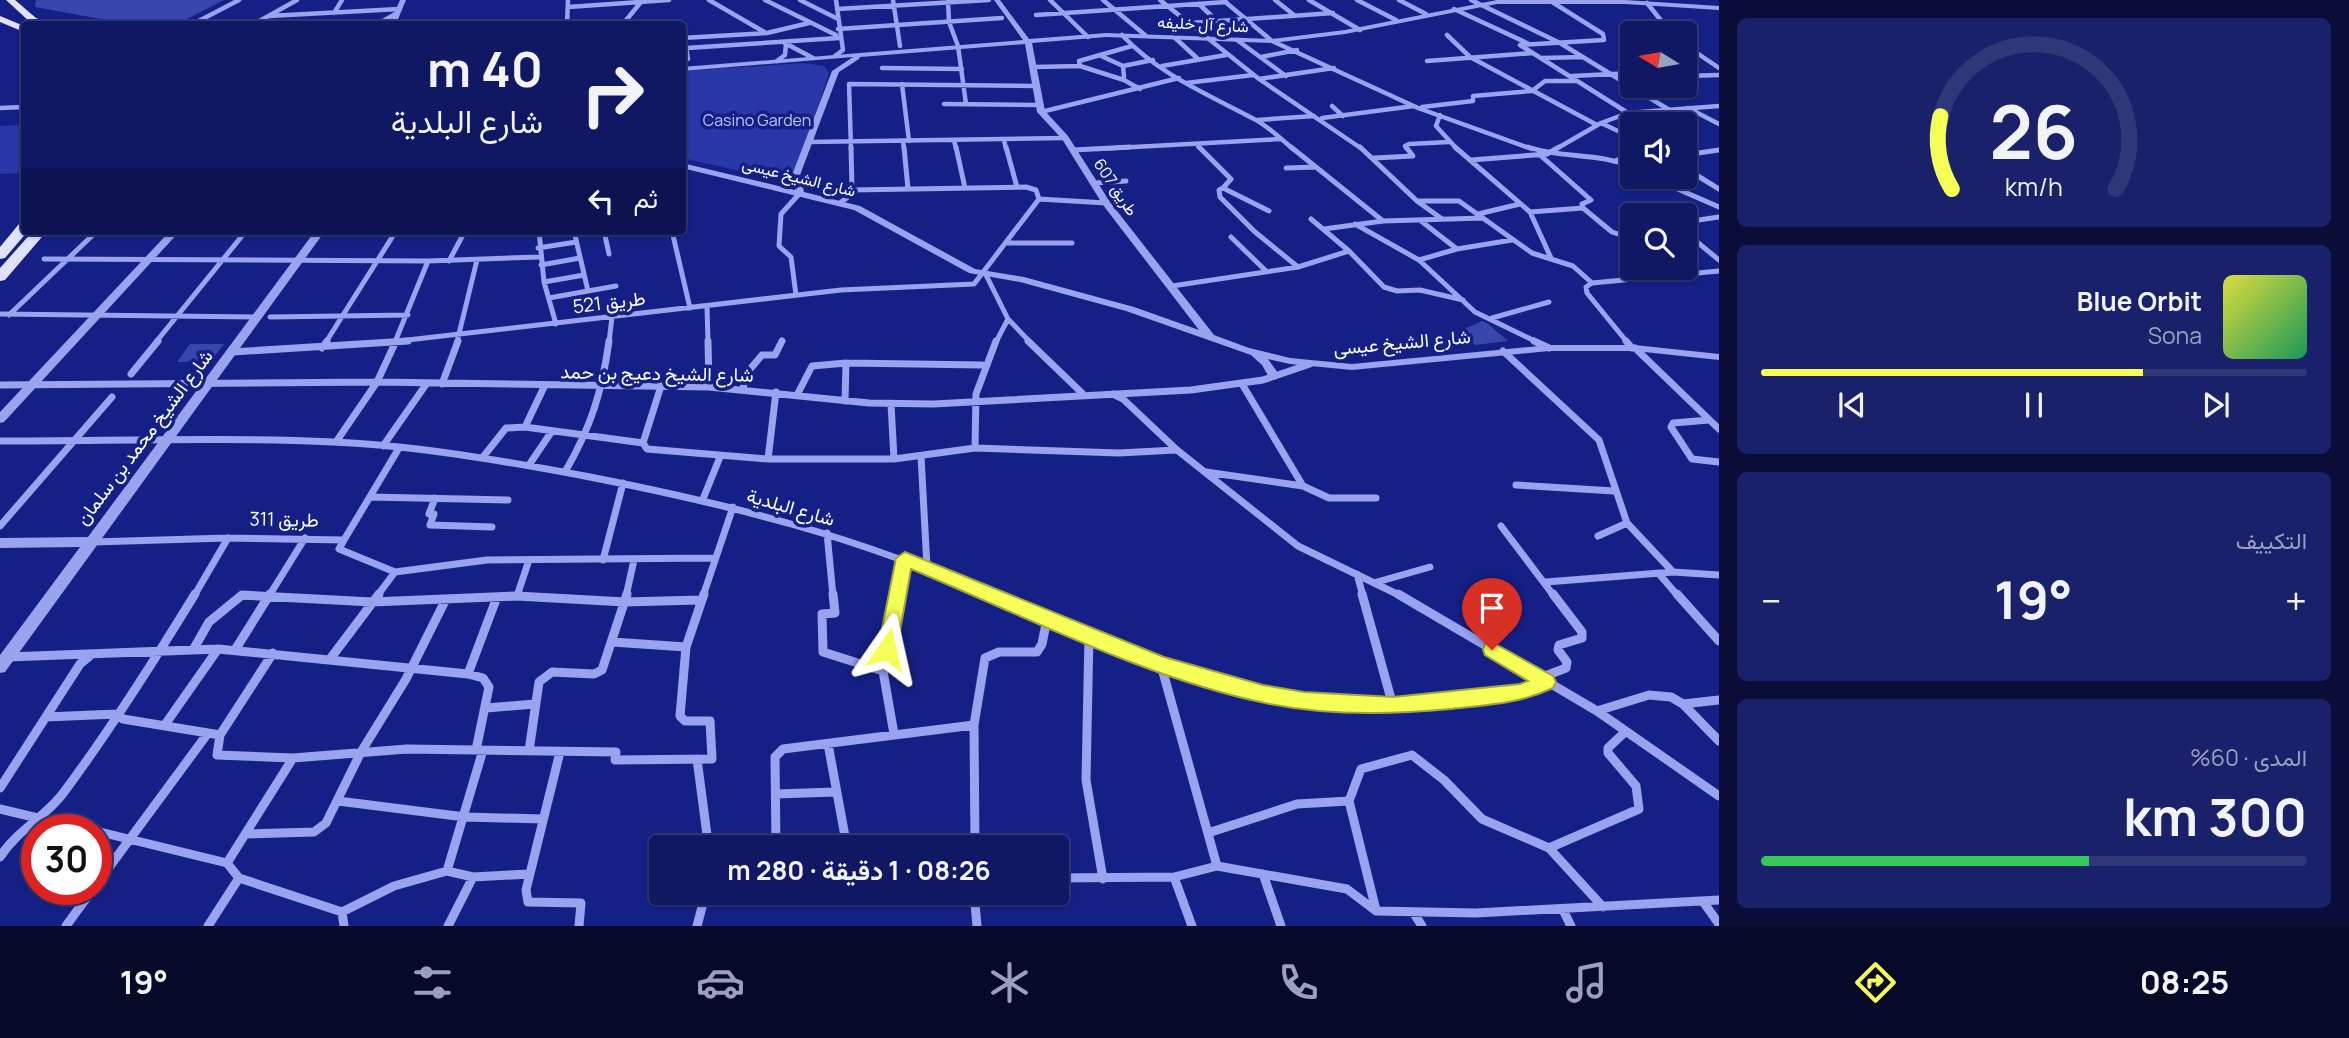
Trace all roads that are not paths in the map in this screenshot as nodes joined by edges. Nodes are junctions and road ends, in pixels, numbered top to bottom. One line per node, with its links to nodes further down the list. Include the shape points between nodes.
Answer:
1 (10, 0): 33 (main road)
2 (239, 0): 52 (street)
3 (296, 0): 44 (street)
4 (342, 0): 39 (street)
5 (403, 0): 38 (street)
6 (568, 0): 31 (street)
7 (669, 0): 25 (street)
8 (709, 0): 67 (street)
9 (765, 0): 60 (street)
10 (800, 0): 48 (street)
11 (836, 0): 35 (street)
12 (989, 0): 26 (street)
13 (997, 0): 78 (street)
14 (1050, 0): 40 (street)
15 (1103, 0): 37 (street)
16 (1160, 0): 32 (street)
17 (1275, 0): 45 (street)
18 (1309, 0): 41 (street)
19 (1357, 0): 50 (street)
20 (1399, 0): 42 (street)
21 (1471, 0): 30 (street)
22 (1549, 0): 28 (street, شارع آل خليفه); 30 (street, شارع آل خليفه); 80 (street, via 1603,34 1604,40)
23 (0, 1): 33 (main road)
24 (1225, 1): 29 (street); 49 (street)
25 (641, 2): 31 (street); 57 (street)
26 (948, 2): 27 (street); 61 (street)
27 (894, 3): 35 (street); 63 (street)
28 (1647, 3): 34 (street, شارع آل خليفه); 59 (street)
29 (1199, 4): 32 (street); 58 (street)
30 (1479, 4): 36 (street, شارع آل خليفه); 80 (street)
31 (568, 6): 56 (street)
32 (1168, 6): 37 (street); 62 (street)
33 (18, 8): 51 (main road)
34 (1719, 8)
35 (837, 9): 48 (street)
36 (1454, 9): 42 (street, شارع آل خليفه); 81 (street)
37 (1115, 10): 40 (street); 69 (street)
38 (398, 11): 39 (street); 54 (street); 55 (street)
39 (334, 13): 44 (street)
40 (1065, 13): 43 (street); 73 (street)
41 (1333, 13): 45 (street); 66 (street)
42 (1426, 14): 50 (street, شارع آل خليفه)
43 (1035, 15)
44 (269, 16): 53 (street)
45 (1295, 16): 49 (street)
46 (1003, 18): 61 (street)
47 (0, 19): 64 (main road)
48 (838, 19): 65 (street)
49 (1246, 19): 58 (street); 77 (street)
50 (1396, 20): 66 (street, شارع آل خليفه)
51 (36, 21)
52 (199, 21)
53 (260, 21)
54 (383, 21)
55 (394, 21)
56 (567, 21)
57 (625, 21)
58 (1217, 21): 62 (street)
59 (1661, 21)
60 (809, 23): 67 (street); 72 (street)
61 (949, 23): 63 (street); 84 (street)
62 (1190, 23): 74 (street)
63 (897, 26): 65 (street); 83 (street)
64 (21, 28)
65 (838, 29): 72 (street)
66 (1360, 30): 77 (street, شارع آل خليفه)
67 (767, 33): 75 (street); 79 (street)
68 (1122, 35): 69 (street, شارع آل خليفه); 73 (street, شارع آل خليفه); 85 (street)
69 (1145, 35): 71 (street, شارع آل خليفه)
70 (1447, 35): 95 (street)
71 (1173, 36): 74 (street, شارع آل خليفه); 101 (street)
72 (839, 37): 79 (street); 93 (street, via 842,52)
73 (1088, 37): 78 (street, شارع آل خليفه)
74 (1207, 37): 76 (street, شارع آل خليفه); 91 (street)
75 (686, 38)
76 (1237, 40): 77 (street, شارع آل خليفه); 94 (street)
77 (1272, 41): 87 (street)
78 (1028, 42): 84 (street, شارع آل خليفه); 107 (street)
79 (784, 43): 86 (street); 97 (street); 102 (street, via 785,55)
80 (1560, 43): 81 (street); 96 (street)
81 (1530, 44): 89 (street, via 1520,45)
82 (686, 45): 86 (street)
83 (900, 46)
84 (958, 46): 88 (street, شارع آل خليفه); 112 (street)
85 (1132, 46): 90 (street); 100 (street)
86 (687, 48): 99 (street)
87 (1298, 50): 94 (street); 109 (street)
88 (874, 53): 93 (street, شارع آل خليفه); 113 (street, via 846,62)
89 (1533, 53): 95 (street); 98 (street)
90 (1099, 55): 104 (street, via 1079,61); 105 (street)
91 (1226, 55): 101 (street); 116 (street)
92 (1698, 55): 110 (street)
93 (835, 56): 97 (street, شارع آل خليفه)
94 (1260, 57): 118 (street)
95 (1470, 57): 103 (street); 130 (street)
96 (1583, 57): 98 (street); 114 (street)
97 (813, 58): 102 (street, شارع آل خليفه); 113 (street)
98 (1542, 58): 119 (street)
99 (688, 59)
100 (1154, 60): 105 (street); 106 (street)
101 (1198, 60): 106 (street)
102 (777, 61): 111 (street, شارع آل خليفه)
103 (1427, 61)
104 (1080, 66): 107 (street); 121 (street, via 1093,73)
105 (1123, 66): 121 (street)
106 (1162, 66): 122 (street)
107 (1034, 67): 128 (street)
108 (882, 68): 112 (street)
109 (1334, 68): 118 (street); 136 (street)
110 (1719, 68)
111 (686, 69)
112 (961, 69): 127 (street)
113 (836, 71): 157 (street)
114 (1610, 73): 115 (street); 119 (street); 140 (street)
115 (1620, 73)
116 (1253, 75): 123 (street); 125 (street)
117 (1719, 75): 120 (street)
118 (1286, 76): 123 (street)
119 (1572, 76): 124 (street)
120 (1698, 76)
121 (1124, 77): 129 (street)
122 (1179, 78): 125 (street); 129 (street)
123 (1259, 79): 146 (street)
124 (1578, 81): 130 (street, via 1545,82); 141 (street)
125 (1185, 83): 147 (street)
126 (902, 84): 127 (street); 154 (street, via 849,84); 155 (street)
127 (963, 85): 128 (street); 132 (street)
128 (1035, 86): 138 (street)
129 (1140, 89): 138 (street)
130 (1532, 91): 136 (street); 148 (street)
131 (944, 104): 132 (street)
132 (965, 104): 138 (street)
133 (1332, 106): 144 (street)
134 (1719, 106): 139 (street)
135 (21, 107): 137 (street)
136 (1416, 107): 143 (street); 144 (street)
137 (0, 108)
138 (1039, 108): 151 (street, طريق 607)
139 (1688, 108): 140 (street); 149 (street)
140 (1671, 111): 142 (street)
141 (1626, 112)
142 (1650, 112)
143 (1440, 115): 158 (street, via 1436,126); 163 (street)
144 (1344, 116): 146 (street)
145 (1620, 116): 148 (street)
146 (1317, 117): 147 (street); 165 (street)
147 (1257, 120): 152 (street)
148 (1599, 124): 150 (street); 163 (street)
149 (1719, 124)
150 (1620, 131)
151 (1065, 138): 153 (street); 160 (street, طريق 607)
152 (1282, 138): 159 (street); 171 (street)
153 (1004, 140): 156 (street); 180 (street)
154 (850, 141): 155 (street); 157 (street); 186 (street)
155 (906, 141): 156 (street); 183 (street)
156 (954, 141): 181 (street)
157 (809, 142): 173 (street)
158 (1449, 142): 165 (street, via 1409,144 1405,146 1414,155 1411,157); 166 (street)
159 (1198, 146): 160 (street); 182 (street, via 1231,179)
160 (1074, 150): 178 (street, طريق 607)
161 (1719, 150): 162 (street)
162 (1697, 153)
163 (1547, 154): 164 (street); 167 (street)
164 (1540, 155): 166 (street); 194 (street, via 1588,197 1591,201 1582,204)
165 (1374, 158): 189 (street)
166 (1471, 160): 192 (street)
167 (1617, 160): 168 (street); 169 (street)
168 (1620, 160)
169 (1620, 162)
170 (686, 166): 179 (street, شارع الشيخ عيسى)
171 (1318, 167): 172 (street); 203 (street)
172 (1286, 168)
173 (796, 175): 179 (street); 187 (street)
174 (1697, 175): 177 (street)
175 (1719, 180): 177 (street)
176 (1126, 181): 178 (street)
177 (1708, 181): 185 (street)
178 (1095, 183): 191 (street, طريق 607)
179 (764, 185): 187 (street, شارع الشيخ عيسى)
180 (1017, 187): 181 (street); 188 (street, via 1036,190)
181 (965, 188): 183 (street)
182 (1223, 188): 195 (street); 245 (street, via 1220,197)
183 (908, 189): 186 (street)
184 (1678, 189): 193 (street)
185 (1719, 189)
186 (852, 190): 190 (street)
187 (800, 193): 190 (street, شارع الشيخ عيسى); 258 (street, via 781,214 779,246 790,257)
188 (1038, 199): 191 (street); 223 (street)
189 (1417, 201): 197 (street, via 1454,199); 200 (street)
190 (841, 202): 248 (street, شارع الشيخ عيسى, via 871,213 968,269)
191 (1106, 203): 256 (street, طريق 607)
192 (1520, 204): 196 (street); 197 (street)
193 (1719, 207)
194 (1583, 208): 196 (street); 218 (street)
195 (1269, 211)
196 (1530, 212): 232 (street)
197 (1481, 216): 200 (street); 220 (street)
198 (1719, 217): 202 (street)
199 (1311, 219): 205 (street)
200 (1442, 219): 201 (street)
201 (1420, 220): 203 (street); 226 (street)
202 (1697, 220)
203 (1383, 221): 204 (street)
204 (1355, 225): 205 (street); 239 (street)
205 (1324, 229): 227 (street)
206 (21, 230): 229 (main road)
207 (37, 235): 251 (main road)
208 (93, 235): 234 (street)
209 (171, 235): 235 (street)
210 (243, 235): 236 (street)
211 (317, 235): 237 (street, شارع الشيخ محمد بن سلمان)
212 (393, 235): 240 (street)
213 (463, 235): 242 (street)
214 (539, 235): 225 (street)
215 (575, 235): 221 (street)
216 (605, 235): 228 (street)
217 (673, 235): 263 (street)
218 (1620, 235)
219 (1231, 237): 247 (street)
220 (1512, 240): 226 (street); 232 (street)
221 (576, 242): 225 (street); 231 (street)
222 (1697, 242): 243 (street)
223 (1008, 243): 224 (street); 248 (street)
224 (1072, 243)
225 (538, 248): 230 (street)
226 (1457, 249): 239 (street)
227 (1349, 251): 245 (street); 260 (street, via 1390,290 1420,290)
228 (609, 254)
229 (0, 255)
230 (539, 257): 238 (street); 244 (street)
231 (580, 258): 244 (street); 250 (street)
232 (1551, 258): 254 (street, via 1573,266)
233 (44, 259): 234 (street)
234 (67, 259): 235 (street); 265 (street)
235 (148, 259): 236 (street); 267 (street)
236 (223, 260): 237 (street); 269 (street)
237 (298, 260): 240 (street); 270 (street, شارع الشيخ محمد بن سلمان)
238 (477, 260): 242 (street); 275 (street)
239 (1419, 260): 260 (street)
240 (377, 261): 241 (street); 268 (street)
241 (428, 261): 242 (street); 266 (street)
242 (449, 261)
243 (1719, 261)
244 (541, 265): 253 (street)
245 (1298, 267): 247 (street)
246 (1719, 271): 249 (street)
247 (1267, 272): 256 (street)
248 (985, 273): 258 (street, طريق 521, via 979,281 966,285); 273 (street); 276 (street, شارع الشيخ عيسى, via 1014,285 1057,289 1130,309)
249 (1697, 274)
250 (584, 275): 253 (street); 257 (street)
251 (0, 277)
252 (1642, 280): 254 (street)
253 (544, 282): 259 (street)
254 (1589, 285): 281 (street, via 1587,293)
255 (616, 286): 257 (street)
256 (1172, 286): 276 (street, طريق 607)
257 (588, 291): 259 (street)
258 (796, 295): 262 (street, طريق 521)
259 (549, 298): 274 (street)
260 (1462, 300): 272 (street, via 1475,312)
261 (1549, 302): 272 (street)
262 (707, 306): 263 (street, طريق 521); 301 (street)
263 (690, 308): 271 (street, طريق 521)
264 (0, 314): 265 (street)
265 (9, 314): 267 (street)
266 (408, 315): 268 (street); 278 (street)
267 (95, 316): 269 (street); 297 (street)
268 (341, 316): 270 (street); 279 (street)
269 (179, 317): 270 (street); 289 (street)
270 (264, 317): 284 (street, شارع الشيخ محمد بن سلمان)
271 (612, 317): 274 (street, طريق 521); 300 (street)
272 (1492, 318): 280 (street)
273 (1008, 319): 288 (street); 305 (street)
274 (556, 324): 275 (street, طريق 521)
275 (460, 335): 278 (street, طريق 521); 294 (street)
276 (1209, 336): 282 (street, شارع الشيخ عيسى)
277 (782, 341): 302 (street, via 775,355 762,355 746,374)
278 (396, 342): 279 (street, طريق 521); 292 (street)
279 (321, 348): 284 (street, طريق 521)
280 (1549, 348): 281 (street, شارع الشيخ عيسى); 283 (street, شارع الشيخ عيسى)
281 (1634, 348): 285 (street, شارع الشيخ عيسى); 312 (street)
282 (1246, 350): 287 (street, شارع الشيخ عيسى); 290 (street, via 1266,363)
283 (1503, 350): 287 (street, شارع الشيخ عيسى, via 1378,365); 338 (street, via 1598,440)
284 (232, 352): 291 (street, شارع الشيخ محمد بن سلمان)
285 (1719, 357)
286 (846, 363): 288 (street); 306 (street, via 812,366); 308 (street)
287 (1310, 364): 290 (street, شارع الشيخ دعيج بن حمد)
288 (982, 365): 309 (street)
289 (131, 374)
290 (1274, 376): 295 (street, شارع الشيخ دعيج بن حمد)
291 (208, 382): 292 (street, شارع الشيخ دعيج بن حمد); 297 (street, شارع الشيخ دعيج بن حمد); 319 (street, شارع الشيخ محمد بن سلمان)
292 (377, 382): 293 (street, شارع الشيخ دعيج بن حمد); 320 (street)
293 (426, 383): 294 (street, شارع الشيخ دعيج بن حمد); 322 (street)
294 (442, 384): 299 (street, شارع الشيخ دعيج بن حمد)
295 (1242, 384): 304 (street, شارع الشيخ دعيج بن حمد); 337 (street)
296 (0, 385): 297 (street, شارع الشيخ دعيج بن حمد)
297 (32, 385): 311 (street)
298 (661, 386): 300 (street, شارع الشيخ دعيج بن حمد); 301 (street, شارع الشيخ دعيج بن حمد); 321 (street)
299 (544, 387): 300 (street, شارع الشيخ دعيج بن حمد); 313 (street)
300 (603, 387): 316 (street)
301 (709, 387): 302 (street, شارع الشيخ دعيج بن حمد)
302 (743, 389): 303 (street, شارع الشيخ دعيج بن حمد)
303 (776, 393): 306 (street, شارع الشيخ دعيج بن حمد); 329 (street)
304 (1110, 393): 305 (street, شارع الشيخ دعيج بن حمد); 325 (street, via 1123,399)
305 (1083, 394): 309 (street, شارع الشيخ دعيج بن حمد)
306 (797, 395): 308 (street, شارع الشيخ دعيج بن حمد)
307 (112, 397): 318 (street)
308 (845, 401): 310 (street, شارع الشيخ دعيج بن حمد)
309 (974, 402): 310 (street, شارع الشيخ دعيج بن حمد); 324 (street)
310 (891, 404): 330 (street)
311 (0, 419)
312 (1709, 420): 314 (street); 331 (street, via 1673,423 1671,427 1692,459)
313 (525, 428): 315 (street); 327 (street, via 506,428)
314 (1719, 429)
315 (552, 431): 316 (street); 332 (street)
316 (586, 435): 321 (street); 334 (street)
317 (0, 440): 318 (street, شارع البلدية)
318 (75, 441): 319 (street, شارع البلدية); 346 (street)
319 (165, 441): 320 (street, شارع البلدية); 354 (street, شارع الشيخ محمد بن سلمان)
320 (336, 442): 322 (street, شارع البلدية)
321 (643, 443): 328 (street, via 647,449)
322 (383, 446): 323 (street, شارع البلدية)
323 (399, 447): 327 (street, شارع البلدية); 339 (street)
324 (975, 448): 325 (street, via 1119,453); 326 (street)
325 (1177, 450): 333 (street)
326 (921, 456): 330 (street); 361 (street)
327 (483, 457): 332 (street, شارع البلدية)
328 (720, 457): 329 (street); 342 (street)
329 (768, 459): 330 (street)
330 (894, 459)
331 (1717, 464)
332 (528, 465): 334 (street, شارع البلدية)
333 (1203, 471): 337 (street); 365 (street, via 1298,546)
334 (565, 472): 335 (street, شارع البلدية)
335 (623, 483): 342 (street, شارع البلدية); 359 (street)
336 (1516, 485): 338 (street)
337 (1303, 486): 341 (street, via 1329,498)
338 (1614, 491): 345 (street)
339 (370, 497): 340 (street); 353 (street)
340 (435, 498): 343 (street); 348 (street, via 430,525)
341 (1376, 498)
342 (703, 499): 344 (street, شارع البلدية)
343 (508, 500)
344 (733, 507): 349 (street, شارع البلدية); 356 (street)
345 (1627, 523): 350 (street); 364 (street)
346 (0, 526)
347 (1501, 526): 368 (street)
348 (492, 527)
349 (827, 533): 357 (street, شارع البلدية); 392 (street, via 835,613 822,614 823,652)
350 (1598, 537)
351 (228, 538): 352 (street, طريق 311); 354 (street, طريق 311); 385 (street)
352 (305, 538): 353 (street, طريق 311); 370 (street)
353 (344, 540): 363 (street, طريق 311, via 339,549)
354 (90, 542): 355 (street, طريق 311); 389 (street, شارع الشيخ محمد بن سلمان)
355 (0, 543)
356 (714, 558): 360 (street); 374 (street)
357 (905, 558): 361 (street, شارع البلدية); 392 (street)
358 (529, 560): 359 (street); 363 (street, via 473,561); 371 (street)
359 (603, 560): 360 (street)
360 (634, 560): 376 (street)
361 (927, 567): 377 (street, شارع البلدية)
362 (1430, 567): 369 (street)
363 (396, 572): 375 (street)
364 (1673, 572): 366 (street); 367 (street)
365 (1357, 574): 369 (street); 398 (street)
366 (1660, 575): 368 (street); 379 (street)
367 (1719, 575)
368 (1546, 582): 394 (street, شارع البلدية, via 1579,625 1582,638 1559,645 1566,667)
369 (1377, 583): 394 (street)
370 (270, 596): 375 (street); 383 (street, via 242,595 209,622); 384 (street)
371 (517, 596): 372 (street); 376 (street)
372 (497, 597): 373 (street); 393 (street)
373 (446, 599): 375 (street); 391 (street)
374 (699, 600): 376 (street); 381 (street)
375 (372, 602): 388 (street)
376 (625, 602): 380 (street)
377 (1047, 620): 378 (street, شارع البلدية); 403 (street, via 1037,652 985,658)
378 (1089, 636): 390 (street, شارع البلدية); 449 (street, via 1086,780)
379 (1719, 641)
380 (612, 642): 381 (street); 396 (street, via 601,670 594,674 560,670 544,676 538,682)
381 (686, 648): 416 (street, via 680,716 685,721 710,721 712,759)
382 (218, 649): 383 (street); 384 (street); 404 (street)
383 (192, 650): 385 (street)
384 (235, 650): 386 (street)
385 (160, 652): 387 (street); 401 (street)
386 (273, 653): 388 (street); 408 (street)
387 (91, 655): 389 (street); 402 (street, via 80,664)
388 (330, 659): 391 (street)
389 (4, 662)
390 (1161, 664): 398 (street, شارع البلدية, via 1263,694); 429 (street)
391 (411, 668): 393 (street); 413 (street)
392 (883, 671): 407 (street)
393 (468, 674): 399 (street, via 483,678 489,687)
394 (1543, 680): 398 (street, شارع البلدية, via 1522,693); 400 (street)
395 (1719, 700): 397 (street)
396 (535, 704): 399 (street); 412 (street)
397 (1683, 704): 400 (street, via 1671,697 1649,695); 409 (street)
398 (1393, 706)
399 (486, 708): 411 (street)
400 (1597, 711): 405 (street)
401 (117, 714): 402 (street); 404 (street, via 122,719); 424 (street, via 63,794)
402 (46, 717): 417 (street)
403 (974, 724): 407 (street); 435 (street)
404 (164, 726): 406 (street)
405 (1626, 731): 420 (street); 437 (street, via 1608,753 1635,784 1642,799 1639,809)
406 (208, 733): 408 (street); 436 (street)
407 (894, 734): 410 (street)
408 (220, 735): 415 (street, via 217,755)
409 (1719, 741)
410 (828, 744): 418 (street); 419 (street, via 783,750 775,757)
411 (480, 750): 412 (street); 413 (street); 426 (street)
412 (529, 751): 414 (street)
413 (361, 752): 415 (street); 422 (street)
414 (560, 752): 416 (street, via 616,752 615,760); 427 (street)
415 (293, 758): 430 (street)
416 (697, 760): 432 (street)
417 (0, 788)
418 (835, 792): 419 (street); 434 (street)
419 (776, 794): 433 (street)
420 (1719, 796)
421 (1349, 800): 429 (street, via 1297,804); 437 (street, via 1361,769 1412,755 1482,819); 457 (street)
422 (338, 801): 426 (street); 430 (street, via 326,823 314,832)
423 (0, 809): 425 (street)
424 (43, 814)
425 (21, 815)
426 (465, 817): 427 (street); 442 (street)
427 (543, 818): 443 (street)
428 (21, 831): 438 (street)
429 (1208, 833): 441 (street)
430 (245, 834): 439 (street)
431 (112, 835): 436 (street)
432 (707, 835)
433 (776, 835)
434 (844, 835)
435 (975, 835)
436 (131, 839): 439 (street); 440 (street)
437 (1549, 848): 455 (street)
438 (0, 857)
439 (227, 863): 447 (street)
440 (112, 864)
441 (1217, 866): 444 (street); 446 (street)
442 (447, 871): 445 (street); 458 (street, via 394,886)
443 (529, 874): 445 (street); 465 (street, via 528,902 581,902)
444 (1263, 874): 457 (street, via 1347,889); 469 (street)
445 (473, 877): 464 (street)
446 (1174, 877): 449 (street); 468 (street)
447 (239, 878): 458 (street); 462 (street)
448 (1069, 878): 449 (street)
449 (1103, 879)
450 (1719, 900): 451 (street)
451 (1704, 903): 455 (street); 460 (street)
452 (82, 905): 461 (street)
453 (703, 905): 466 (street)
454 (975, 905): 467 (street)
455 (1603, 907): 456 (street)
456 (1563, 910): 459 (street); 471 (street)
457 (1376, 911): 459 (street)
458 (342, 912): 463 (street)
459 (1413, 912): 470 (street)
460 (1719, 924)
461 (66, 926)
462 (208, 926)
463 (344, 926)
464 (448, 926)
465 (579, 926)
466 (697, 926)
467 (977, 926)
468 (1192, 926)
469 (1281, 926)
470 (1422, 926)
471 (1571, 926)

